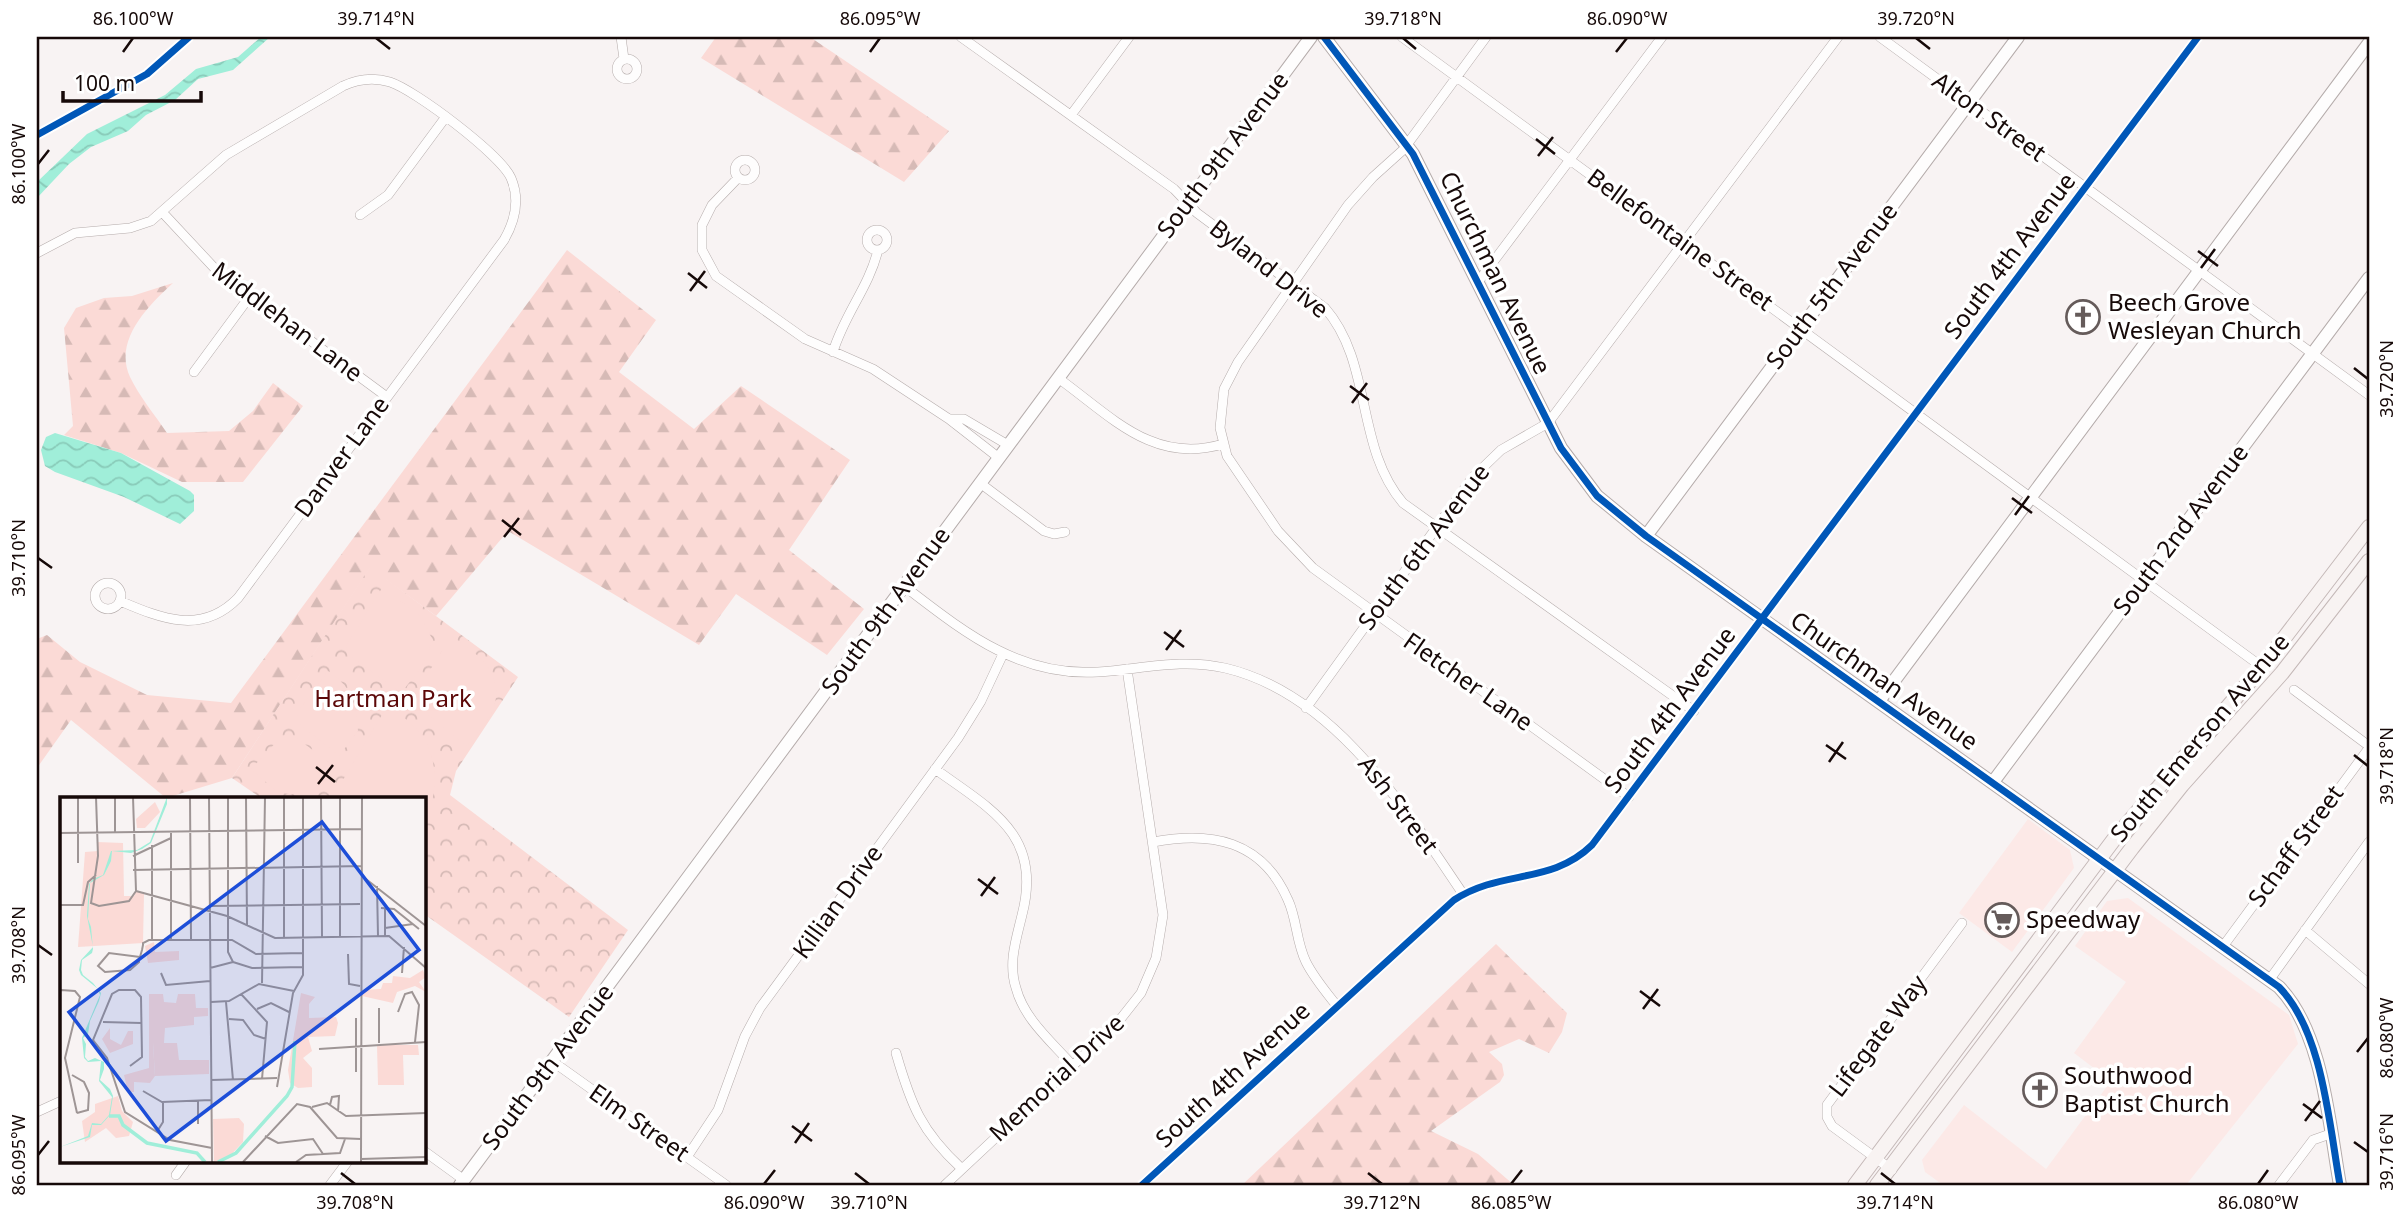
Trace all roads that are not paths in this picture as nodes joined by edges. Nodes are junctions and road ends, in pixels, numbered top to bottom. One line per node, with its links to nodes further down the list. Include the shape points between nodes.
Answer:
1 (621, 37): 15 (street)
2 (961, 37): 18 (street, Byland Drive)
3 (1129, 37): 18 (street)
4 (1311, 37): 24 (street, South 9th Avenue)
5 (1324, 37): 20 (street, Churchman Avenue)
6 (1402, 37): 16 (street, Bellefontaine Street)
7 (1486, 37): 16 (street)
8 (1662, 37): 21 (street)
9 (1838, 37): 27 (street, South 6th Avenue)
10 (1880, 37): 17 (street, Alton Street)
11 (2018, 37): 17 (street, South 5th Avenue)
12 (2198, 37): 23 (street, South 4th Avenue)
13 (2363, 37): 14 (street)
14 (2369, 42): 30 (street)
15 (624, 59)
16 (1457, 76): 20 (street); 21 (street, Bellefontaine Street)
17 (1969, 102): 23 (street, Alton Street); 35 (street, South 5th Avenue)
18 (1071, 115): 24 (street, Byland Drive)
19 (445, 118): 25 (street, via 391,82 369,79 340,88 226,155); 26 (street, via 388,195); 41 (street, Danver Lane, via 504,165 514,188 515,210 504,240)
20 (1407, 144): 32 (street, Churchman Avenue); 33 (street, via 1354,198)
21 (1570, 159): 27 (street, Bellefontaine Street); 32 (street)
22 (738, 178): 36 (street, via 709,209 702,225 702,250 708,266 797,334)
23 (2086, 187): 30 (street, Alton Street); 42 (street, South 4th Avenue)
24 (1187, 202): 33 (street, Byland Drive); 39 (street, South 9th Avenue)
25 (163, 213): 29 (street, via 130,228 75,233); 34 (street, Middlehan Lane, via 219,273)
26 (360, 215)
27 (1684, 243): 35 (street, Bellefontaine Street); 44 (street, South 6th Avenue)
28 (878, 250): 36 (street, via 871,275)
29 (37, 253)
30 (2199, 270): 37 (street, Alton Street); 49 (street)
31 (2369, 278): 37 (street, South 2nd Avenue)
32 (1478, 282): 44 (street, Churchman Avenue)
33 (1293, 284): 45 (street, via 1227,381 1220,410); 51 (street, Byland Drive, via 1325,308 1342,332 1381,471 1400,500)
34 (250, 296): 38 (street); 41 (street, Middlehan Lane)
35 (1800, 328): 42 (street, Bellefontaine Street); 53 (street, South 5th Avenue)
36 (833, 352): 43 (street, via 863,362)
37 (2313, 353): 40 (street, Alton Street); 55 (street, South 2nd Avenue)
38 (194, 372)
39 (1058, 378): 45 (street, via 1152,444 1184,452); 46 (street, South 9th Avenue)
40 (2369, 395)
41 (387, 397): 57 (street, Danver Lane, via 228,607 206,618 179,622 160,619)
42 (1918, 413): 49 (street, Bellefontaine Street); 59 (street, South 4th Avenue)
43 (949, 418): 46 (street, via 964,419); 47 (street)
44 (1548, 423): 51 (street, South 6th Avenue, via 1488,461); 53 (street, Churchman Avenue, via 1589,488)
45 (1223, 444): 58 (street, Fletcher Lane, via 1231,465 1283,538 1332,585)
46 (1008, 445): 47 (street, South 9th Avenue)
47 (999, 458): 48 (street, South 9th Avenue)
48 (980, 483): 52 (street, via 1044,531); 56 (street, South 9th Avenue)
49 (2031, 496): 55 (street, Bellefontaine Street); 64 (street)
50 (2369, 527): 61 (main road, South Emerson Avenue)
51 (1434, 528): 58 (street, South 6th Avenue); 66 (street, Byland Drive)
52 (1065, 532)
53 (1646, 536): 59 (street, Churchman Avenue)
54 (2369, 561): 74 (main road, South Emerson Avenue, via 2282,673 2182,785)
55 (2143, 580): 61 (street, Bellefontaine Street); 69 (street, South 2nd Avenue)
56 (904, 586): 60 (street, Ash Street, via 971,637); 83 (street, South 9th Avenue)
57 (120, 601)
58 (1373, 614): 65 (street, South 6th Avenue); 70 (street, Fletcher Lane)
59 (1763, 619): 64 (street, Churchman Avenue); 66 (street, South 4th Avenue)
60 (1003, 654): 62 (street, Ash Street, via 1048,670); 68 (street, Killian Drive, via 976,709)
61 (2262, 667): 73 (main road, South Emerson Avenue)
62 (1127, 669): 65 (street, Ash Street, via 1188,663 1227,668 1260,680); 71 (street, Memorial Drive)
63 (2294, 690): 67 (street)
64 (1879, 701): 69 (street, Churchman Avenue)
65 (1306, 708): 75 (street, Ash Street, via 1348,742 1384,780)
66 (1694, 711): 70 (street, South 4th Avenue)
67 (2369, 747): 78 (street, Schaff Street)
68 (935, 769): 84 (street, via 998,814 1018,842 1027,867 1027,888 1013,953 1014,984 1032,1020); 89 (street, Killian Drive, via 760,1008 745,1035 718,1110)
69 (1993, 782): 73 (street, Churchman Avenue)
70 (1629, 796): 75 (street, South 4th Avenue, via 1592,845 1569,864 1545,873 1491,881)
71 (1153, 842): 81 (street, via 1216,838 1242,848 1266,867 1288,899 1306,962); 84 (street, Memorial Drive, via 1163,915 1156,958 1135,1003)
72 (2369, 842): 77 (street)
73 (2099, 858): 74 (street, Churchman Avenue); 90 (main road, South Emerson Avenue)
74 (2117, 869): 78 (street, Churchman Avenue); 94 (main road, South Emerson Avenue)
75 (1462, 894): 81 (street, South 4th Avenue)
76 (1962, 923): 90 (street, Lifegate Way, via 1827,1105 1826,1116 1832,1126)
77 (2305, 930): 79 (street); 80 (street)
78 (2224, 945): 79 (street, Churchman Avenue)
79 (2275, 983): 87 (street, Churchman Avenue, via 2298,1010 2311,1036)
80 (2369, 984)
81 (1337, 1006): 101 (street, South 4th Avenue)
82 (896, 1053): 93 (street, via 918,1118 932,1140)
83 (552, 1061): 89 (street, Elm Street); 97 (street, South 9th Avenue)
84 (1072, 1065): 93 (street, Memorial Drive)
85 (60, 1101): 86 (street)
86 (37, 1112)
87 (2330, 1134): 103 (street, via 2312,1141); 104 (street, Churchman Avenue)
88 (425, 1152): 97 (street)
89 (687, 1157): 99 (street, Elm Street)
90 (1875, 1158): 94 (street, Lifegate Way); 96 (main road, South Emerson Avenue)
91 (185, 1162): 95 (street)
92 (347, 1162): 98 (street)
93 (961, 1168): 100 (street, Memorial Drive)
94 (1892, 1170): 102 (main road, South Emerson Avenue)
95 (176, 1175)
96 (1858, 1182)
97 (462, 1183)
98 (330, 1185)
99 (726, 1185)
100 (945, 1185)
101 (1142, 1185)
102 (1878, 1185)
103 (2279, 1185)
104 (2340, 1185)

